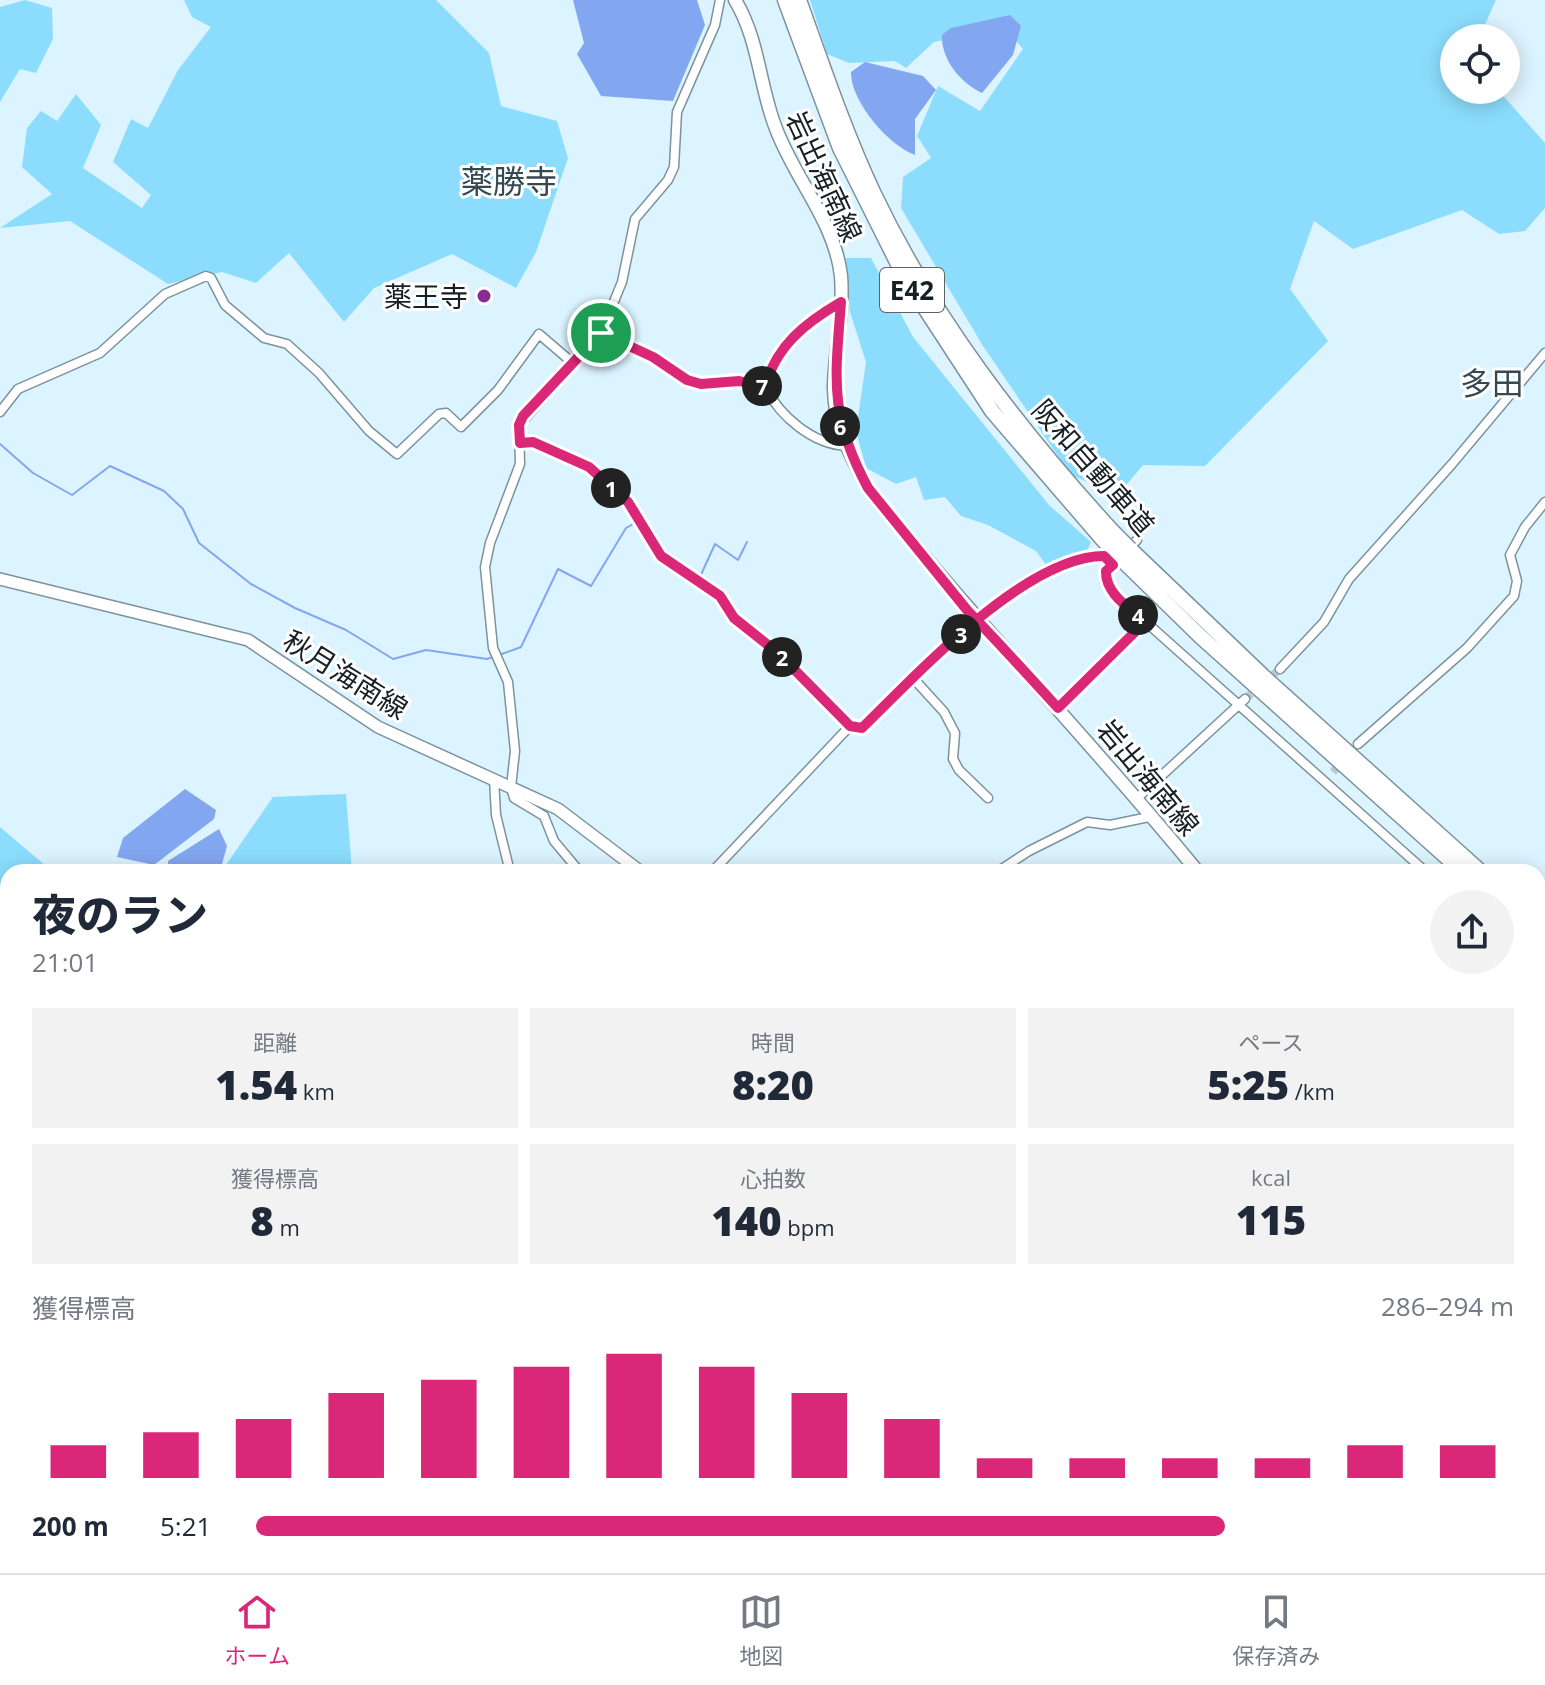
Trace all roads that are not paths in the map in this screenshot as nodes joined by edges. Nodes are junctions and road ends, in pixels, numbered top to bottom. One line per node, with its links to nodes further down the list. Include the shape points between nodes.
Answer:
1 (720, 0): 6 (street, via 715,25 677,112 674,167 635,219 622,282)
2 (735, 0): 5 (main road, 岩出海南線, via 754,39 776,131 837,251)
3 (785, 0): 14 (highway, 阪和自動車道 / E42, via 840,148 904,276 992,411)
4 (799, 0): 14 (highway, 阪和自動車道 / E42, via 873,191 914,272 998,396)
5 (841, 302): 9 (street, via 802,328 776,355); 12 (main road, 岩出海南線, via 834,387)
6 (601, 333): 8 (street); 9 (street, via 687,380)
7 (1545, 353): 19 (street, via 1349,579 1324,622)
8 (574, 364): 10 (street, via 539,334 498,390 461,427 446,413 439,414 397,454 287,344 264,338 225,305 206,276 165,294 100,353 18,389); 11 (street, via 523,416)
9 (765, 387): 12 (street, via 787,418 833,445)
10 (0, 412)
11 (520, 443): 23 (street, via 533,442 589,467 628,502 661,556 720,596 734,618 778,653); 28 (street, via 520,464 485,567 493,648 508,682 515,751)
12 (846, 446): 17 (main road, 岩出海南線, via 868,488)
13 (1545, 502): 24 (street, via 1510,555 1517,581 1514,596 1467,648)
14 (1109, 536): 15 (highway, 阪和自動車道 / E42, bridge)
15 (1125, 553): 17 (street, via 1054,567); 18 (street, via 1106,571 1105,582); 39 (highway, 阪和自動車道 / E42, via 1201,637); 40 (highway, 阪和自動車道 / E42)
16 (0, 579): 26 (main road, 秋月海南線, via 248,640 378,727)
17 (976, 620): 20 (street); 22 (main road, 岩出海南線)
18 (1145, 622): 21 (street); 22 (street)
19 (1280, 669)
20 (913, 678): 23 (street, via 862,728); 29 (street, via 944,712 955,733 953,759 959,770)
21 (1242, 701): 27 (street); 30 (street)
22 (1058, 708): 30 (main road, 岩出海南線)
23 (850, 726): 35 (street)
24 (1358, 744)
25 (1333, 772): 27 (street)
26 (494, 779): 28 (main road, 秋月海南線); 32 (street)
27 (1324, 781): 38 (street)
28 (511, 787): 33 (street, via 518,802 544,816 554,841); 34 (main road, 秋月海南線, via 558,809)
29 (988, 798)
30 (1135, 800): 31 (main road, 岩出海南線)
31 (1149, 817): 36 (street, via 1110,825 1087,822); 37 (main road, 岩出海南線)
32 (508, 864)
33 (573, 864)
34 (630, 864)
35 (720, 864)
36 (1009, 864)
37 (1191, 864)
38 (1417, 864)
39 (1454, 864)
40 (1472, 864)

